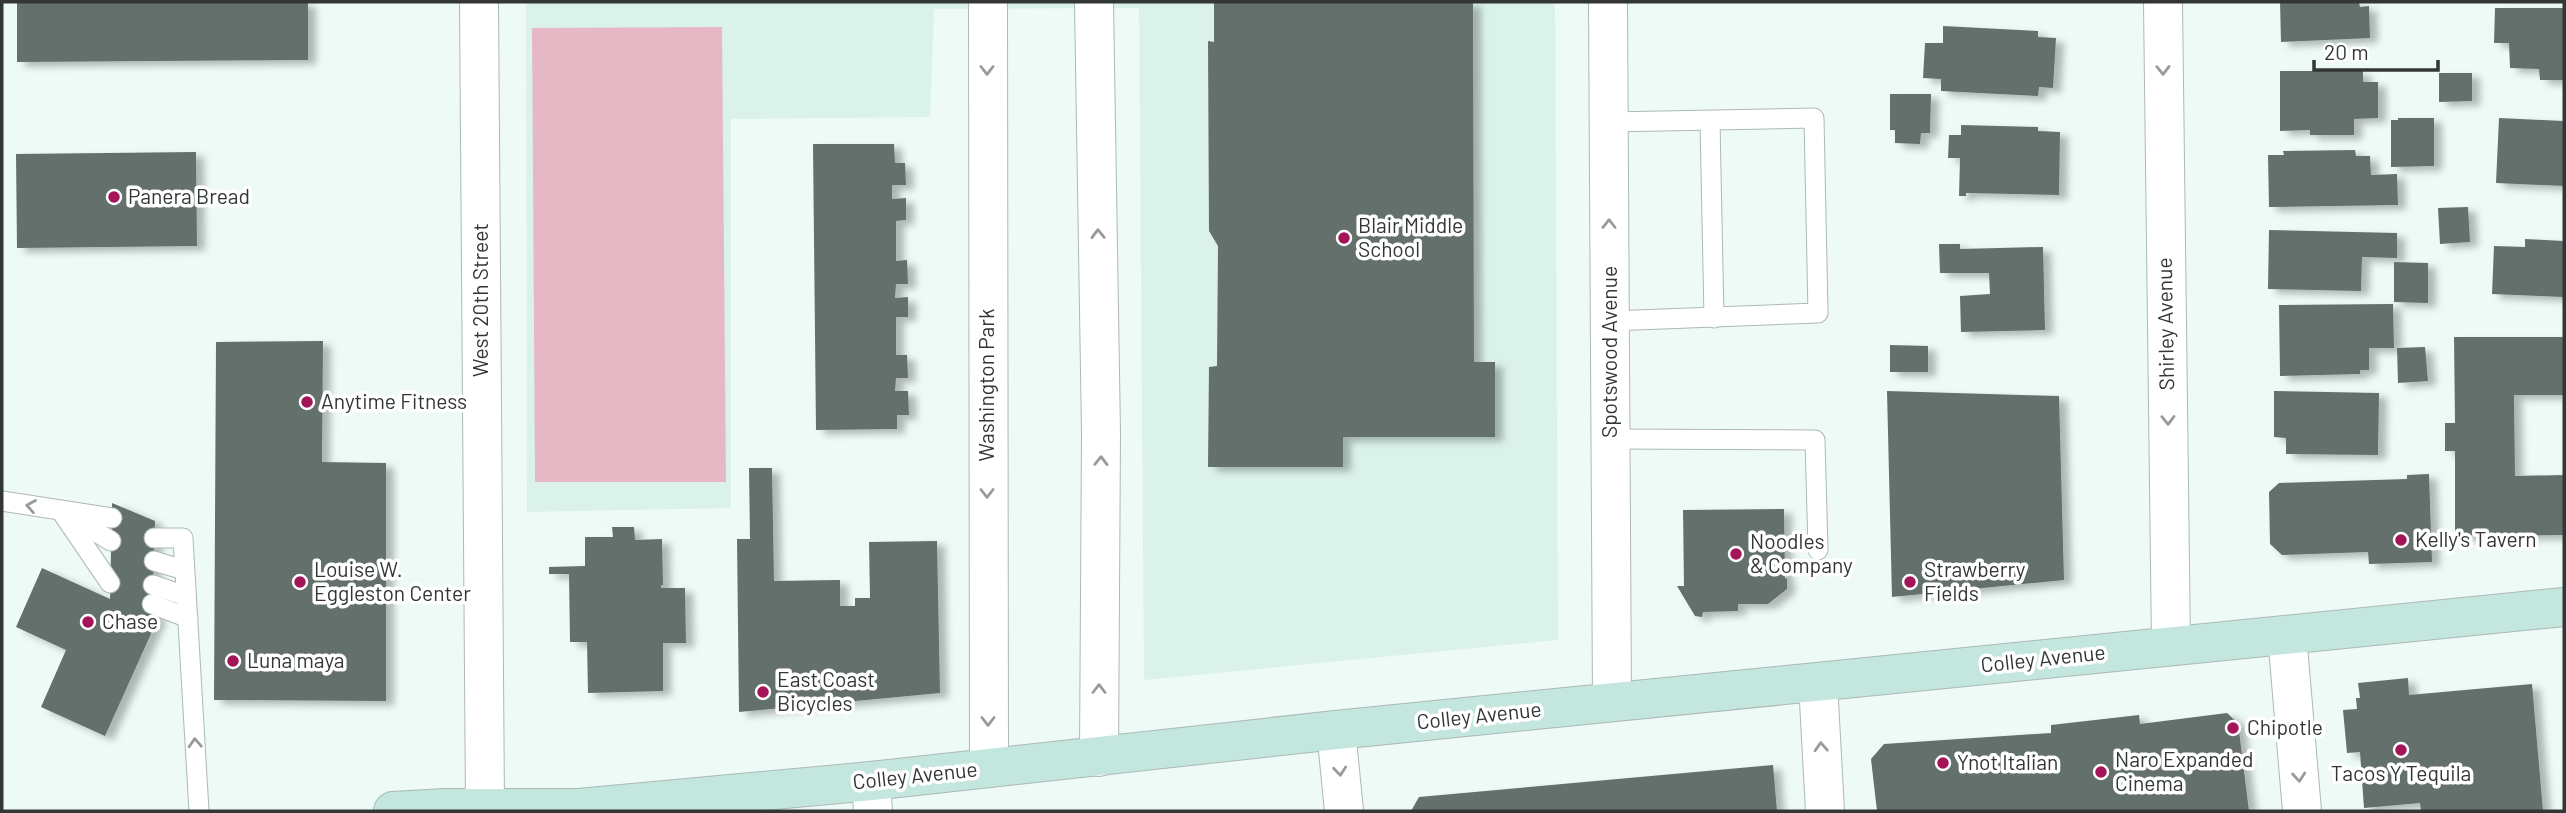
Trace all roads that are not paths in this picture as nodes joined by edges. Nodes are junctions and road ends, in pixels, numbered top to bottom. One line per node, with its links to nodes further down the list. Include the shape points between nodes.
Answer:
1 (479, 2): 31 (street, West 20th Street)
2 (988, 2): 29 (street, Washington Park, one-way to 29)
3 (1094, 2): 28 (street, one-way to 3, via 1101,433)
4 (1608, 2): 7 (street, Spotswood Avenue)
5 (2163, 2): 24 (street, Shirley Avenue, one-way to 24)
6 (1710, 121): 7 (lane); 8 (lane); 8 (lane, via 1814,118 1818,313)
7 (1609, 122): 9 (street, Spotswood Avenue, one-way to 7)
8 (1714, 318): 9 (lane)
9 (1610, 321): 10 (street, Spotswood Avenue)
10 (1611, 439): 16 (lane, via 1815,440); 26 (street, Spotswood Avenue)
11 (2, 501): 12 (lane, one-way to 11)
12 (62, 512): 13 (lane); 15 (lane); 19 (lane)
13 (112, 518)
14 (154, 538): 18 (lane, via 183,538)
15 (111, 541)
16 (1818, 550)
17 (154, 561): 18 (lane)
18 (184, 570): 20 (lane)
19 (110, 574)
20 (186, 596): 22 (lane); 22 (lane, via 153,595)
21 (2564, 607): 23 (main road, Colley Avenue)
22 (188, 618): 32 (lane, one-way to 22)
23 (2287, 635): 24 (main road, Colley Avenue); 36 (street, one-way to 36)
24 (2171, 646): 25 (main road, Colley Avenue)
25 (1818, 683): 26 (main road, Colley Avenue); 35 (street, one-way to 25)
26 (1612, 702): 27 (main road, Colley Avenue)
27 (1336, 730): 28 (main road, Colley Avenue); 34 (street, one-way to 34)
28 (1099, 757): 29 (main road, Colley Avenue)
29 (989, 768): 30 (main road, Colley Avenue)
30 (872, 796): 31 (main road, Colley Avenue, via 579,808)
31 (485, 807): 33 (main road, Colley Avenue)
32 (199, 811)
33 (400, 811)
34 (1345, 811)
35 (1825, 811)
36 (2302, 811)

